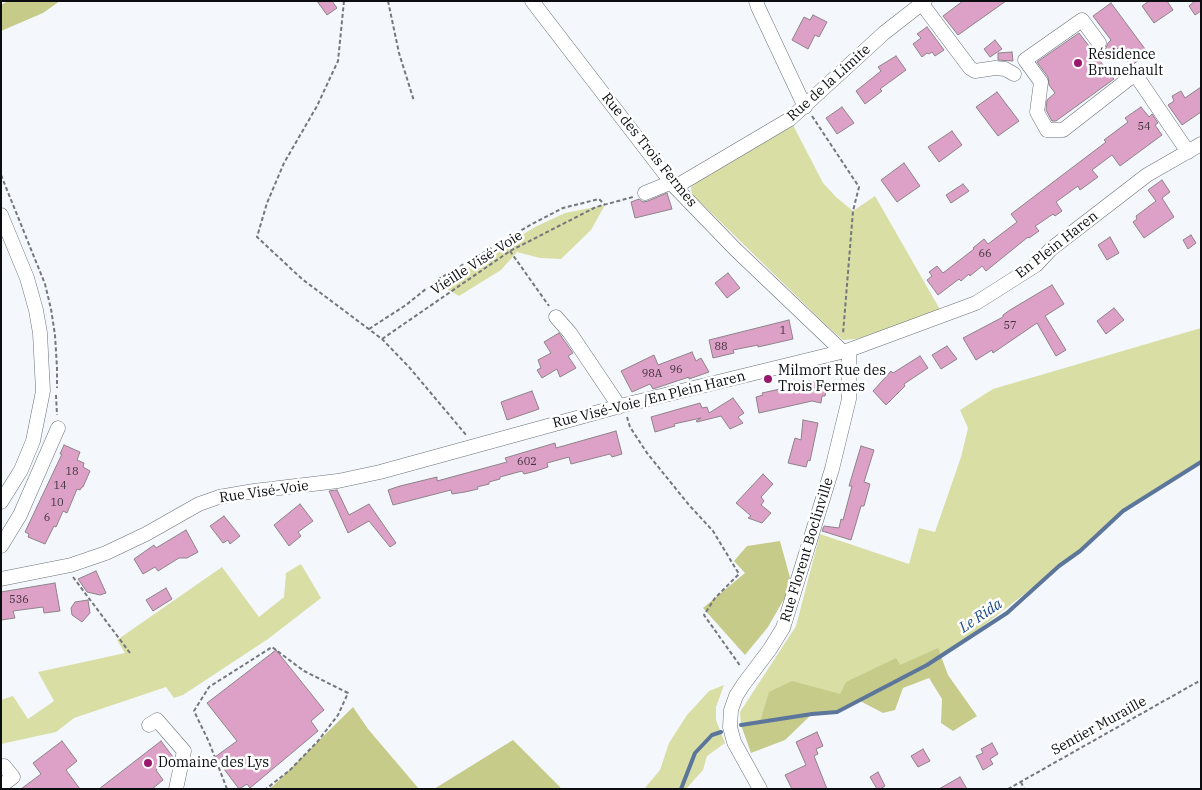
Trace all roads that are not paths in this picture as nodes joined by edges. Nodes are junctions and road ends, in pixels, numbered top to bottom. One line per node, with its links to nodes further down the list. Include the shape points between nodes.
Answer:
1 (532, 1): 9 (street, Rue des Trois Fermes)
2 (756, 1): 6 (street)
3 (924, 2): 5 (street, via 970,68 1005,69); 6 (street, Rue de la Limite, via 884,33)
4 (1099, 43): 8 (street, via 1082,20 1025,60 1041,82 1037,112 1047,130 1063,130 1135,74)
5 (1014, 74)
6 (805, 107): 9 (street, Rue de la Limite, via 790,119)
7 (1201, 144): 8 (street, En Plein Haren)
8 (1188, 152): 13 (street, En Plein Haren, via 1147,175 1051,249 1036,265 976,303)
9 (673, 184): 10 (street, Rue de la Limite); 13 (street, Rue des Trois Fermes, via 735,249)
10 (645, 193)
11 (1, 215): 17 (street, via 27,278 36,310 43,391 33,441 21,470)
12 (556, 317): 14 (street)
13 (845, 351): 14 (street, Rue Visé-Voie /En Plein Haren); 24 (street, Rue Florent Boclinville, via 849,399 832,469 783,628 736,696 731,710 730,727 734,742)
14 (621, 406): 16 (street, Rue Visé-Voie /En Plein Haren)
15 (58, 428): 18 (street, via 20,515)
16 (479, 445): 19 (street, Rue Visé-Voie, via 338,481 218,497 120,547 68,565)
17 (1, 502)
18 (1, 546)
19 (1, 579)
20 (150, 725): 23 (street, via 157,720 184,751)
21 (4, 766): 22 (street, via 13,776)
22 (1, 786)
23 (176, 789)
24 (760, 789)

